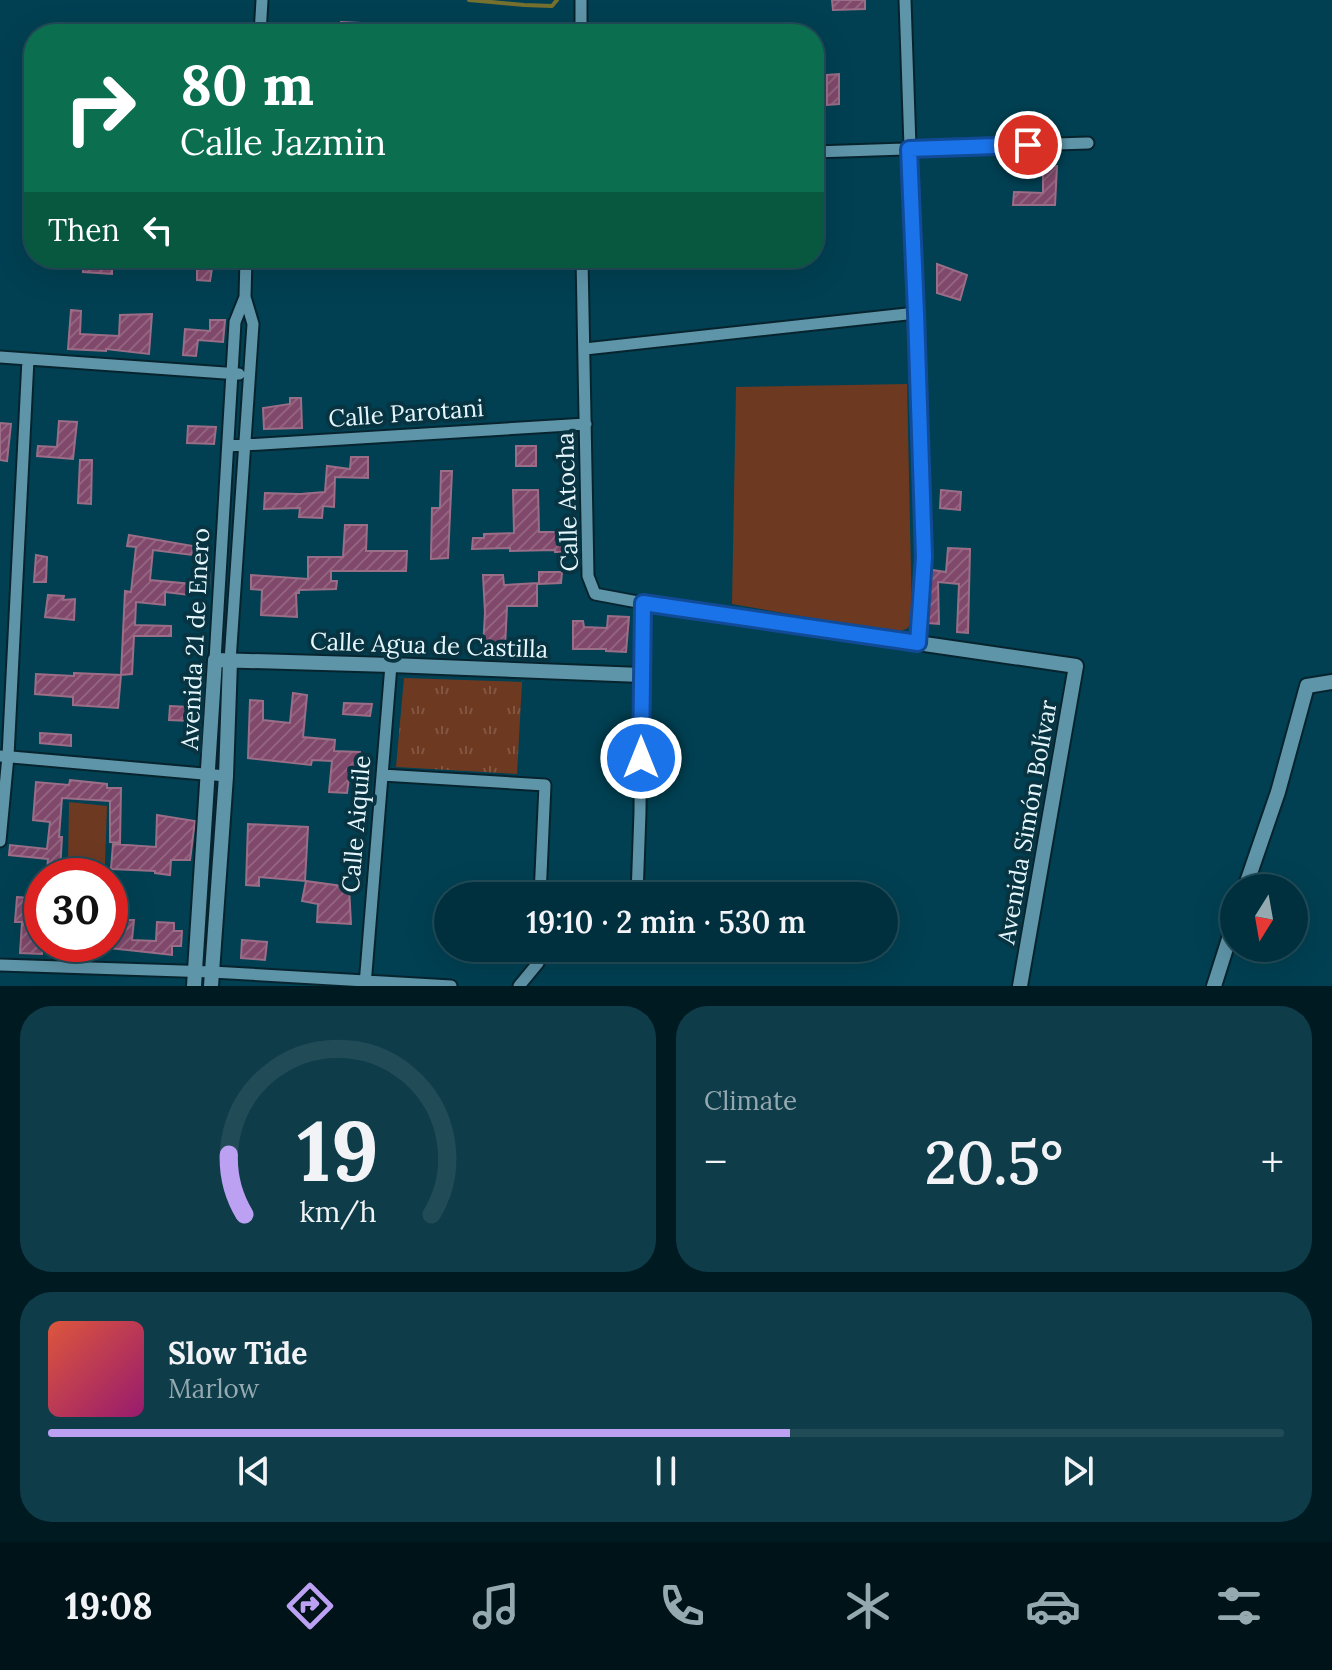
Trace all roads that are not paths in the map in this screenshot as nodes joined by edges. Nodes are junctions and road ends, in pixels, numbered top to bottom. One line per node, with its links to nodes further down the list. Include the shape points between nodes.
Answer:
1 (262, 0): 4 (street)
2 (581, 0): 5 (street)
3 (905, 0): 7 (street)
4 (261, 24)
5 (581, 24)
6 (1088, 143): 7 (street)
7 (909, 149): 8 (street); 12 (street)
8 (824, 152)
9 (246, 268): 11 (street, Avenida 21 de Enero)
10 (582, 268): 13 (street, Calle Atocha)
11 (245, 297): 16 (street, Avenida 21 de Enero, via 235,322); 17 (street, Avenida 21 de Enero, via 253,324)
12 (916, 313): 13 (street); 22 (street, via 924,557)
13 (585, 349): 18 (street, Calle Atocha)
14 (0, 357): 15 (street)
15 (28, 359): 16 (street); 27 (street)
16 (232, 373): 17 (street); 20 (street, Avenida 21 de Enero)
17 (249, 375): 19 (street, Avenida 21 de Enero)
18 (586, 424): 19 (street, Calle Parotani); 21 (street, Calle Atocha, via 588,576 595,594)
19 (245, 445): 20 (street, Calle Parotani); 23 (street, Avenida 21 de Enero)
20 (228, 446): 23 (street, Avenida 21 de Enero)
21 (643, 603): 22 (street); 25 (street)
22 (918, 643): 43 (street, Avenida Simón Bolívar, via 1076,666)
23 (223, 661): 24 (street, Calle Agua de Castilla); 28 (street, Avenida 21 de Enero); 30 (street, Avenida 21 de Enero)
24 (391, 665): 25 (street, Calle Agua de Castilla); 29 (street, Calle Aiquile)
25 (641, 675): 34 (street)
26 (1332, 682): 32 (street, via 1307,686)
27 (4, 756): 28 (street); 31 (street)
28 (209, 775): 30 (street); 38 (street, Avenida 21 de Enero)
29 (382, 775): 33 (street, via 545,785); 40 (street, Calle Aiquile)
30 (226, 776): 39 (street, Avenida 21 de Enero)
31 (0, 841)
32 (1250, 874)
33 (541, 882)
34 (638, 882)
35 (538, 962): 42 (street)
36 (1222, 962): 44 (street)
37 (0, 965): 38 (street)
38 (195, 979): 39 (street)
39 (211, 979): 40 (street)
40 (365, 984): 41 (street)
41 (451, 986)
42 (519, 986)
43 (1020, 986)
44 (1214, 986)

